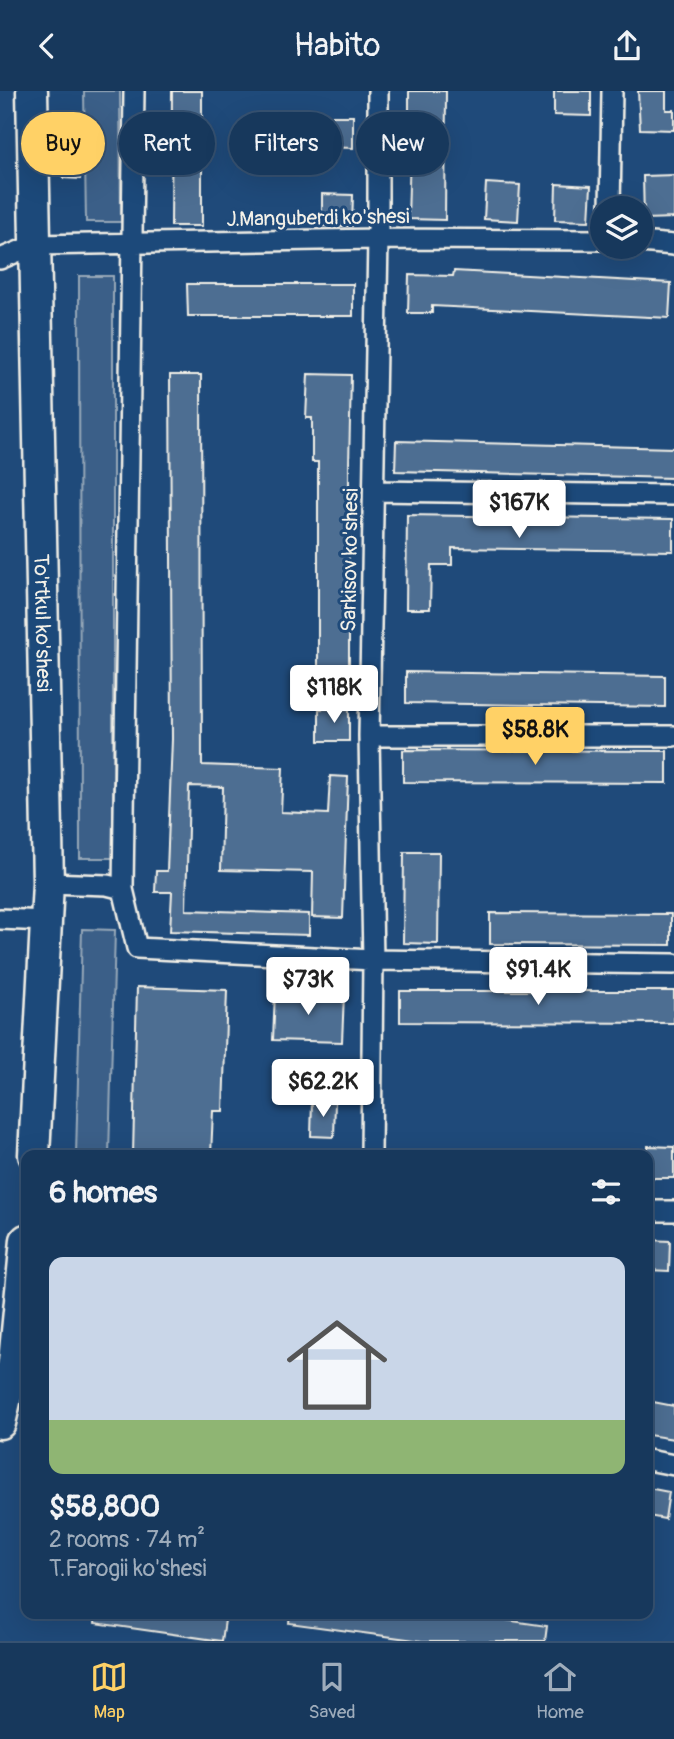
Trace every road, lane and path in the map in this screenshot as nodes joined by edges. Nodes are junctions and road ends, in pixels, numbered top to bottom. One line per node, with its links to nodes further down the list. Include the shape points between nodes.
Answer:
1 (32, 91): 11 (main road, To'rtkul ko'shesi)
2 (134, 91): 9 (street)
3 (377, 91): 6 (street, Sarkisov ko'shesi)
4 (611, 91): 5 (street)
5 (610, 196)
6 (378, 239): 7 (street, J.Manguberdi ko'shesi); 9 (street, J.Manguberdi ko'shesi); 13 (street, Sarkisov ko'shesi)
7 (590, 240)
8 (653, 243): 10 (street)
9 (133, 244): 11 (street, J.Manguberdi ko'shesi); 18 (street)
10 (674, 244)
11 (34, 245): 12 (street); 17 (main road, To'rtkul ko'shesi)
12 (0, 259)
13 (374, 491): 14 (street); 15 (street, Sarkisov ko'shesi)
14 (674, 495)
15 (369, 736): 16 (street); 21 (street, Sarkisov ko'shesi)
16 (674, 736)
17 (48, 883): 18 (street); 20 (main road, To'rtkul ko'shesi)
18 (123, 889): 21 (street, via 137,948)
19 (0, 919): 20 (street)
20 (46, 921): 23 (main road, To'rtkul ko'shesi)
21 (373, 960): 22 (street); 24 (street, Sarkisov ko'shesi)
22 (674, 964)
23 (34, 1150)
24 (371, 1150)
25 (653, 1211): 26 (street)
26 (674, 1211)
27 (21, 1288): 28 (main road)
28 (12, 1373): 29 (main road)
29 (0, 1423)
30 (653, 1462): 31 (street)
31 (674, 1465)

